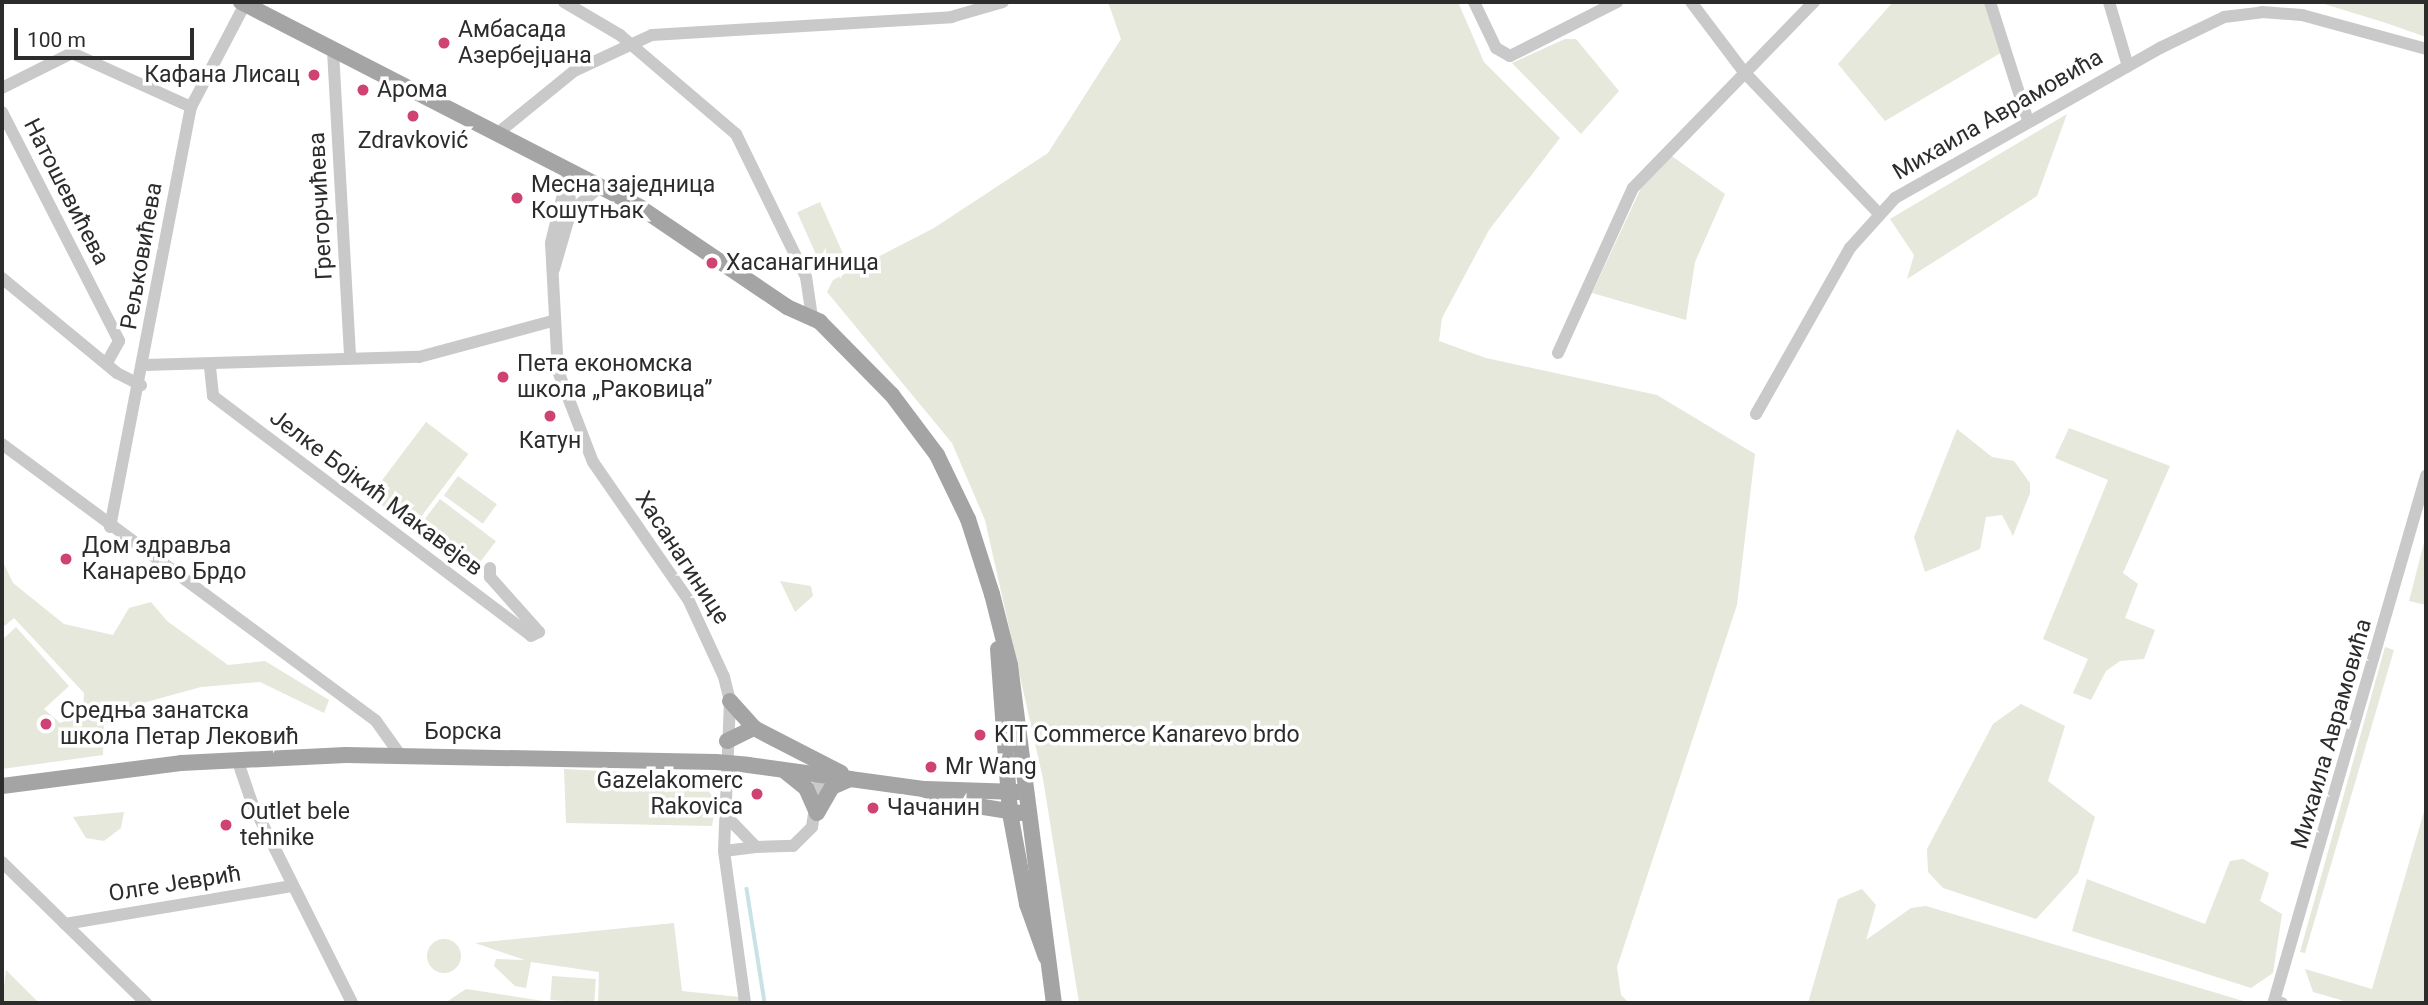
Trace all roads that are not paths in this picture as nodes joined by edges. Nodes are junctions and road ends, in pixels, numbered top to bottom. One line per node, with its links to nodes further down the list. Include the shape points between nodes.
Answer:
1 (564, 2): 10 (street)
2 (1003, 2): 10 (street, via 965,16 756,24 664,33)
3 (1475, 2): 4 (street, via 1504,55 1565,32)
4 (1617, 2)
5 (1691, 2): 14 (street)
6 (1814, 2): 14 (street)
7 (1990, 2): 18 (street)
8 (2109, 2): 13 (street)
9 (243, 3): 12 (main road); 16 (street, Рељковићева)
10 (630, 43): 19 (street, via 574,71); 26 (street, via 726,122 746,147 808,283)
11 (2426, 49): 13 (street, Михаила Аврамовића, via 2302,15 2262,12 2206,24)
12 (333, 51): 19 (main road); 29 (street, Грегорчићева)
13 (2127, 66): 18 (street, Михаила Аврамовића)
14 (1744, 72): 23 (street); 28 (street, via 1633,188)
15 (2, 88): 16 (street, via 72,52)
16 (191, 107): 31 (street, Рељковићева)
17 (2, 112): 30 (street, Натошевићева, via 119,341)
18 (2028, 121): 23 (street, Михаила Аврамовића, via 1907,189)
19 (498, 133): 20 (main road)
20 (569, 170): 21 (main road); 22 (street, Хасанагинице); 24 (street, Хасанагинице, via 557,203)
21 (601, 186): 22 (street); 26 (main road, via 787,307)
22 (570, 214): 24 (street, Хасанагинице)
23 (1879, 214): 34 (street, Михаила Аврамовића, via 1839,265)
24 (553, 271): 27 (street, Хасанагинице)
25 (2, 278): 30 (street)
26 (812, 317): 49 (main road, via 864,363 937,456 972,531 1000,633)
27 (552, 321): 29 (street, via 451,352); 39 (street, Хасанагинице, via 575,428 688,599 714,648)
28 (1558, 353)
29 (350, 359): 32 (street)
30 (106, 364): 33 (street)
31 (144, 365): 32 (street); 33 (street, Рељковићева)
32 (210, 367): 38 (street, Јелке Бојкић Макавејев, via 213,396 531,636 539,632)
33 (141, 385): 37 (street, Рељковићева)
34 (1756, 414)
35 (2, 444): 37 (street)
36 (2426, 476): 60 (street, Михаила Аврамовића)
37 (110, 527): 42 (street, via 376,721)
38 (490, 568)
39 (730, 701): 40 (main road); 41 (street, Хасанагинице)
40 (754, 728): 41 (main road); 46 (main road)
41 (727, 741): 53 (street, Хасанагинице)
42 (401, 756): 43 (main road, Борска); 44 (main road, Борска, bridge, via 716,762)
43 (237, 759): 47 (main road, Борска); 57 (street)
44 (781, 769): 45 (main road, Борска); 51 (main road, via 803,783)
45 (820, 774): 46 (main road, Борска); 51 (street)
46 (852, 779): 48 (main road, Борска); 51 (main road, via 832,787)
47 (2, 786)
48 (923, 789): 49 (main road, Борска); 52 (main road, Борска)
49 (1017, 792): 50 (main road); 52 (main road)
50 (1028, 812): 52 (main road, Борска); 59 (main road)
51 (817, 813): 54 (street, via 800,842 777,850)
52 (1010, 813): 59 (main road, via 1027,904)
53 (730, 820): 54 (street); 55 (street, Хасанагинице)
54 (756, 847): 55 (street)
55 (724, 851): 63 (street, Хасанагинице)
56 (2, 862): 58 (street)
57 (292, 886): 58 (street, Олге Јеврић); 62 (street)
58 (65, 923): 61 (street)
59 (1048, 960): 64 (main road)
60 (2278, 1002)
61 (146, 1003)
62 (352, 1003)
63 (745, 1003)
64 (1054, 1003)

